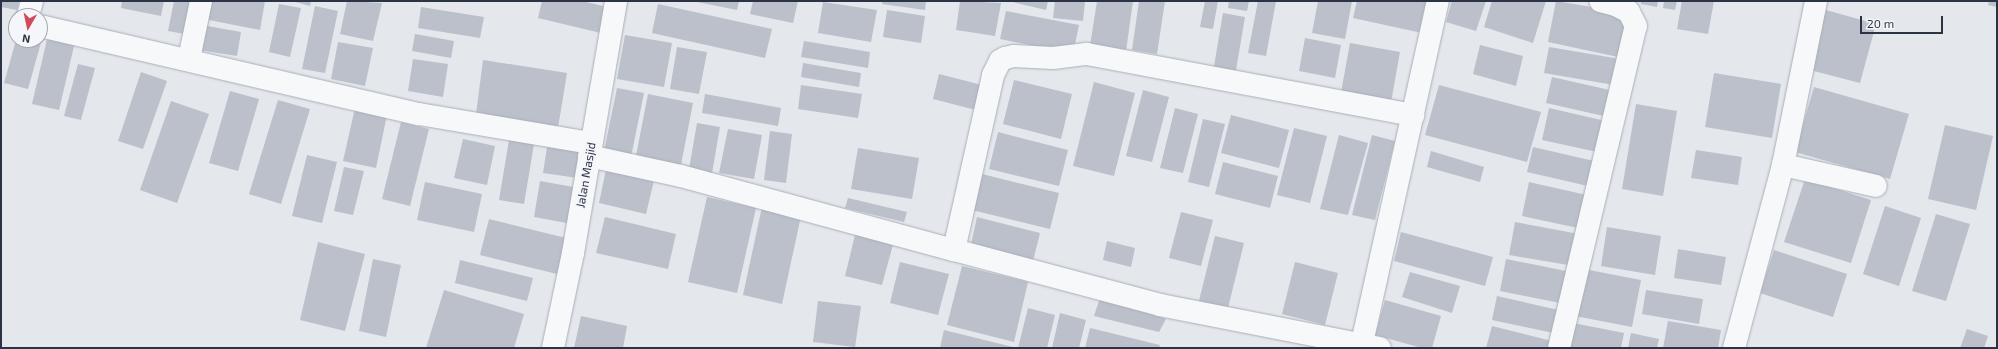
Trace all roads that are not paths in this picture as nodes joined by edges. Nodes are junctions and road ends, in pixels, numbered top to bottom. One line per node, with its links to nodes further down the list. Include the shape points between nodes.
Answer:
1 (201, 1): 7 (street)
2 (616, 1): 9 (street, Jalan Masjid)
3 (1438, 1): 8 (street)
4 (1600, 1): 15 (street, via 1629,12 1636,26)
5 (1816, 1): 10 (street)
6 (48, 28): 7 (street)
7 (189, 59): 9 (street, via 419,114)
8 (1413, 115): 12 (street, via 1087,54 1053,58 1005,58 1000,61 994,75); 13 (street)
9 (590, 150): 12 (street); 14 (street, Jalan Masjid)
10 (1783, 165): 11 (street); 16 (street)
11 (1876, 186)
12 (954, 250): 13 (street, via 1160,305)
13 (1371, 346)
14 (553, 348)
15 (1559, 348)
16 (1734, 348)

